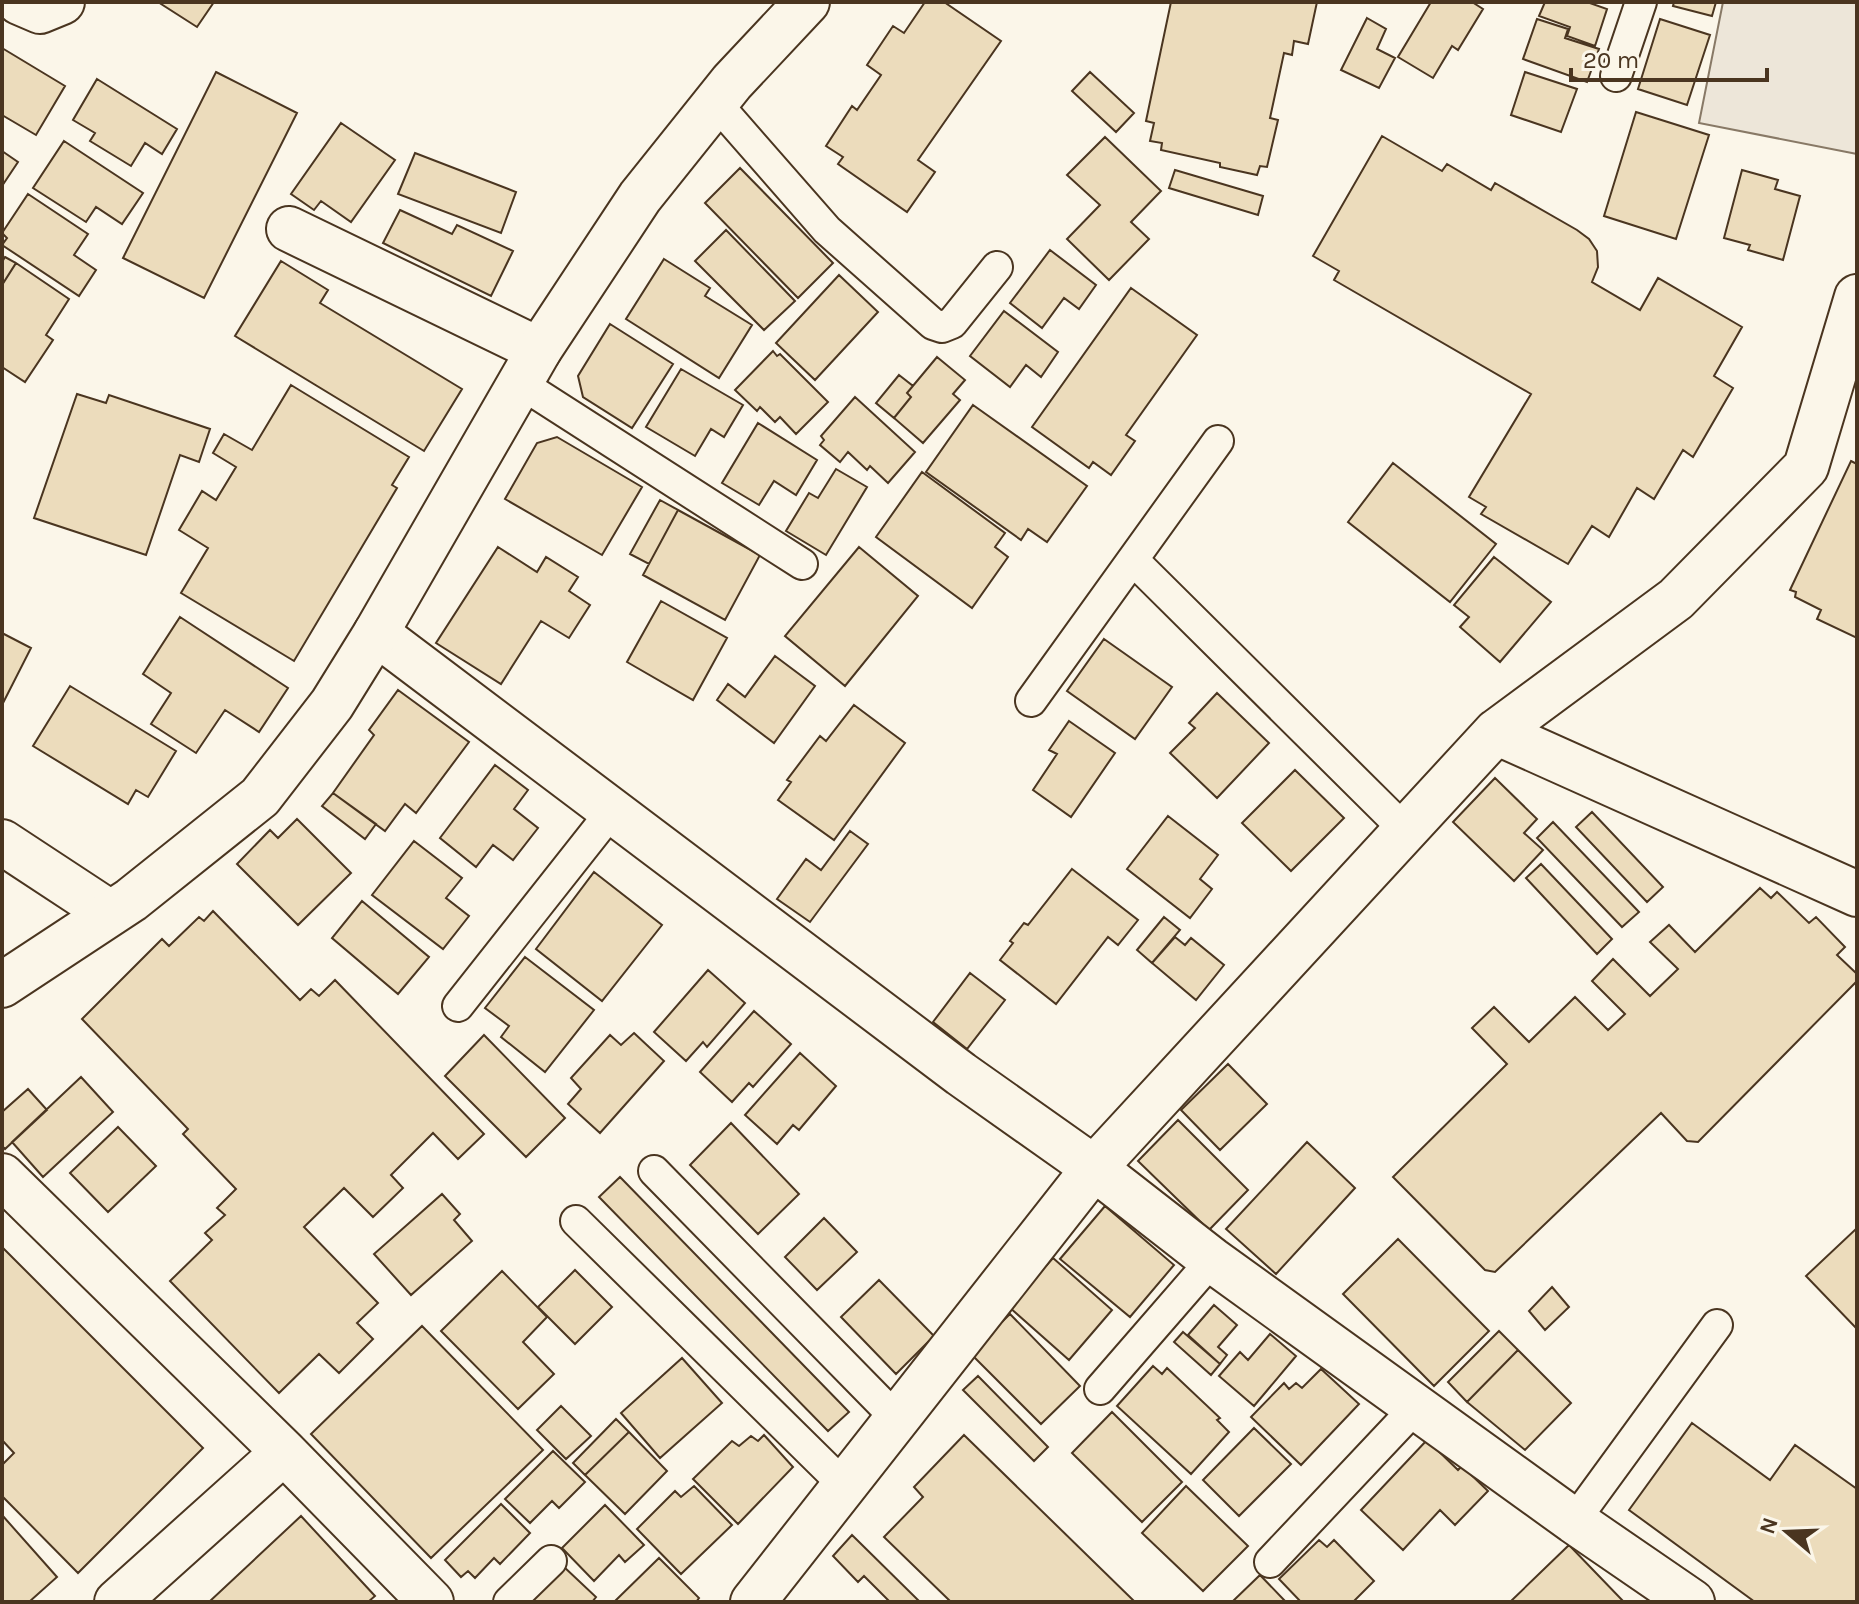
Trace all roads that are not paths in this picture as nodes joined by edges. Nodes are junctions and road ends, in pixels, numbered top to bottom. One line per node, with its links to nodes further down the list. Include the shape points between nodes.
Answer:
1 (19, 2): 2 (street, via 40,11)
2 (62, 2)
3 (807, 2): 6 (street)
4 (1641, 2): 5 (lane)
5 (1616, 76)
6 (715, 102): 8 (lane, via 827,230 933,324 952,323); 10 (street, via 640,197)
7 (289, 229): 10 (street)
8 (997, 267)
9 (1857, 297): 16 (street, via 1806,467 1676,599)
10 (530, 366): 13 (lane); 14 (street)
11 (1218, 441): 12 (lane)
12 (1133, 560): 15 (lane); 18 (lane)
13 (802, 564)
14 (376, 633): 17 (street); 21 (street, via 332,704 260,797)
15 (1031, 701)
16 (1496, 732): 18 (street); 20 (street)
17 (612, 811): 23 (lane); 24 (street)
18 (1405, 830): 24 (street)
19 (2, 842): 21 (street)
20 (1857, 894)
21 (110, 913): 22 (street)
22 (2, 985)
23 (458, 1006)
24 (1094, 1168): 28 (street); 32 (street)
25 (654, 1171): 32 (lane)
26 (2, 1176): 33 (street)
27 (576, 1221): 34 (lane)
28 (1212, 1260): 30 (lane); 31 (street)
29 (1717, 1325): 35 (lane)
30 (1100, 1389)
31 (1416, 1407): 35 (street); 37 (lane)
32 (898, 1420): 34 (street)
33 (284, 1452): 38 (street); 39 (street)
34 (845, 1486): 41 (street)
35 (1574, 1521): 42 (street)
36 (551, 1561): 40 (lane)
37 (1270, 1562)
38 (117, 1602)
39 (431, 1602)
40 (509, 1602)
41 (753, 1602)
42 (1692, 1602)

